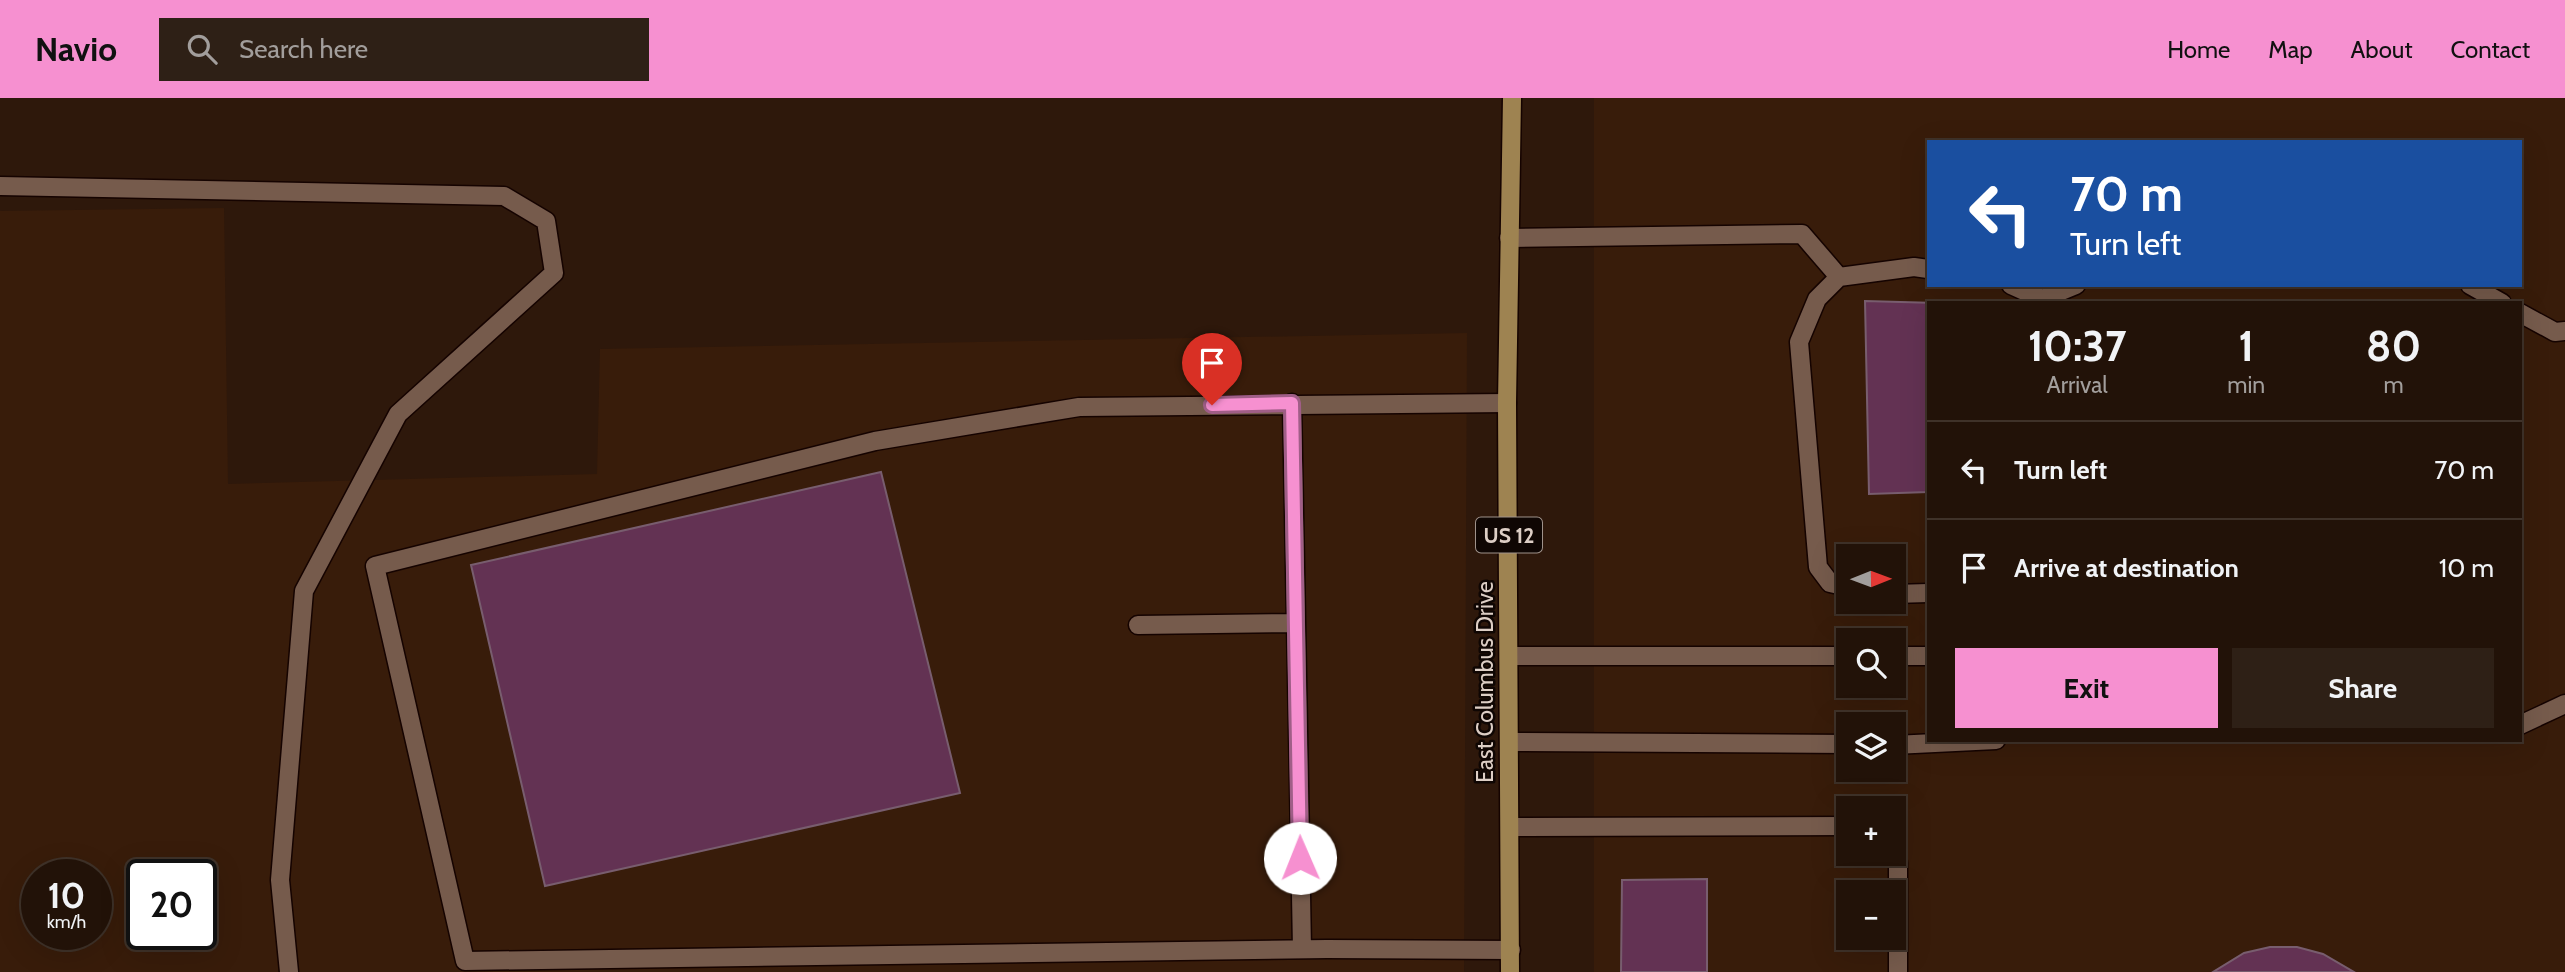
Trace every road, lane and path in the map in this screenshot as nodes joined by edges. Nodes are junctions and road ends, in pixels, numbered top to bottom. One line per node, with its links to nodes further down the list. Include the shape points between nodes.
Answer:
1 (1512, 98): 3 (main road, East Columbus Drive / US 12)
2 (0, 186): 35 (lane, via 503,196 546,221 554,273 398,414 304,591 280,880)
3 (1509, 238): 5 (lane, via 1802,234); 14 (main road, East Columbus Drive / US 12)
4 (1927, 269): 5 (lane)
5 (1839, 277): 15 (lane, via 1817,299 1799,342 1818,567)
6 (2015, 287): 9 (lane)
7 (2072, 287): 9 (lane)
8 (2474, 287): 10 (lane)
9 (2041, 301)
10 (2498, 301)
11 (2522, 314): 12 (lane, via 2555,332)
12 (2565, 331)
13 (1292, 403): 14 (lane); 18 (lane); 33 (lane, via 1079,407 875,441 375,566 465,961)
14 (1507, 403): 20 (main road, East Columbus Drive / US 12)
15 (1836, 584)
16 (1927, 593): 17 (lane)
17 (1906, 594)
18 (1296, 623): 19 (lane); 33 (lane)
19 (1138, 625)
20 (1511, 656): 21 (lane); 26 (main road, East Columbus Drive / US 12)
21 (1836, 656)
22 (1906, 656): 23 (lane)
23 (1927, 656)
24 (2565, 704): 25 (lane)
25 (2522, 724)
26 (1510, 742): 28 (lane); 31 (main road, East Columbus Drive / US 12)
27 (1955, 742): 29 (lane)
28 (1836, 744)
29 (1906, 744)
30 (1836, 826): 31 (lane)
31 (1510, 827): 34 (main road, East Columbus Drive / US 12)
32 (1898, 866): 37 (lane)
33 (1302, 949): 34 (lane)
34 (1511, 950): 36 (main road, East Columbus Drive / US 12)
35 (289, 972)
36 (1510, 972)
37 (1898, 972)

